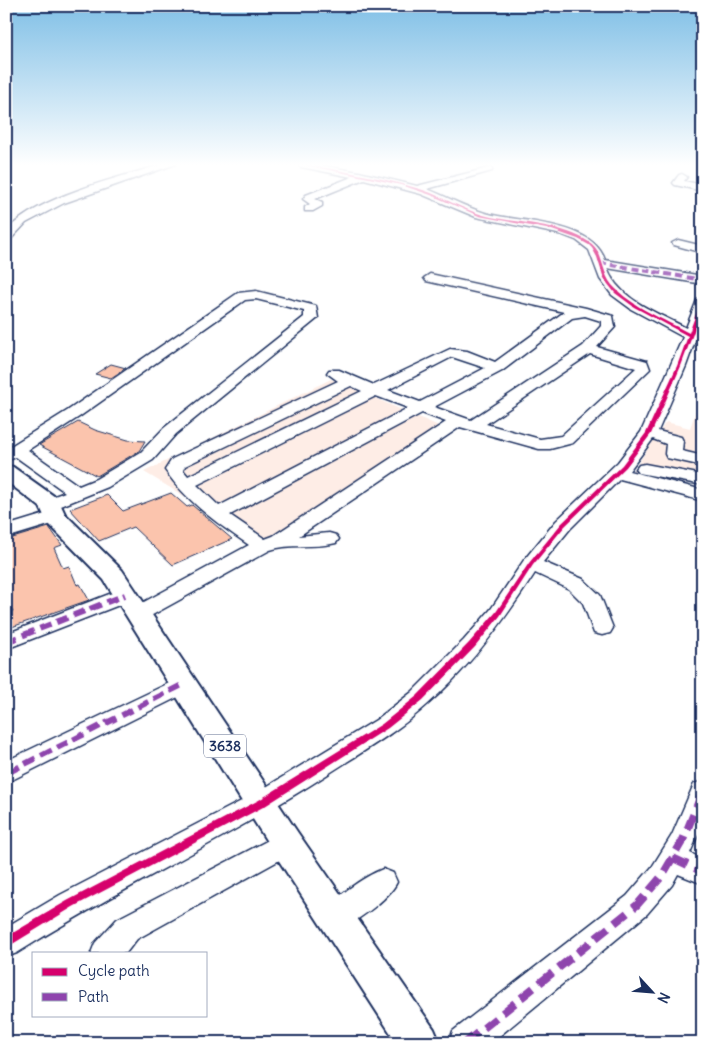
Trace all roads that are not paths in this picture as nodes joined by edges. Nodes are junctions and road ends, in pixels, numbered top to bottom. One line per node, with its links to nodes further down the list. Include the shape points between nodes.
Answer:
1 (37, 213): 3 (street, via 22,220)
2 (476, 213): 6 (street, via 579,239 594,247)
3 (6, 238)
4 (678, 243): 5 (street)
5 (703, 250)
6 (600, 263): 8 (street); 11 (street, via 602,274 622,295)
7 (430, 278): 10 (street)
8 (703, 280)
9 (701, 309): 11 (street)
10 (581, 312): 12 (street, via 604,317 609,322); 13 (street, via 568,315)
11 (689, 335): 19 (street)
12 (588, 349): 18 (street); 18 (street, via 642,364 643,369 567,440 539,444)
13 (497, 368): 16 (street, via 462,354 450,353); 17 (street)
14 (334, 373): 15 (street)
15 (350, 382): 16 (street); 24 (street, via 178,463 174,470)
16 (373, 390): 17 (street); 24 (street)
17 (422, 408): 18 (street); 28 (street)
18 (466, 422): 31 (street)
19 (649, 433): 21 (street, via 675,441 673,454); 22 (street)
20 (10, 459): 25 (street); 25 (street, via 242,296 256,295 311,309 311,318 170,431 147,456 102,483); 27 (main road, 3638)
21 (703, 461)
22 (621, 470): 23 (street); 26 (street); 32 (street, via 563,525)
23 (703, 480)
24 (186, 484): 28 (street)
25 (78, 493): 27 (street)
26 (703, 496)
27 (53, 510): 29 (street); 33 (main road, 3638, via 112,575)
28 (217, 514): 31 (street)
29 (6, 532)
30 (329, 539): 31 (street)
31 (272, 543): 33 (street)
32 (531, 564): 34 (street, via 576,584 593,600); 39 (street, via 498,614 420,698 386,726)
33 (132, 604): 35 (street); 36 (main road, 3638)
34 (602, 628)
35 (6, 642)
36 (184, 684): 37 (street); 39 (main road, 3638)
37 (6, 773)
38 (703, 791): 41 (street)
39 (262, 803): 40 (main road, 3638); 45 (street, via 70,904)
40 (286, 843): 44 (main road, 3638); 46 (street, via 127,929)
41 (673, 858): 42 (street); 48 (street, via 637,905)
42 (703, 872)
43 (383, 882): 44 (street)
44 (336, 917): 47 (main road, 3638)
45 (6, 942)
46 (107, 952)
47 (420, 1043)
48 (464, 1043)

